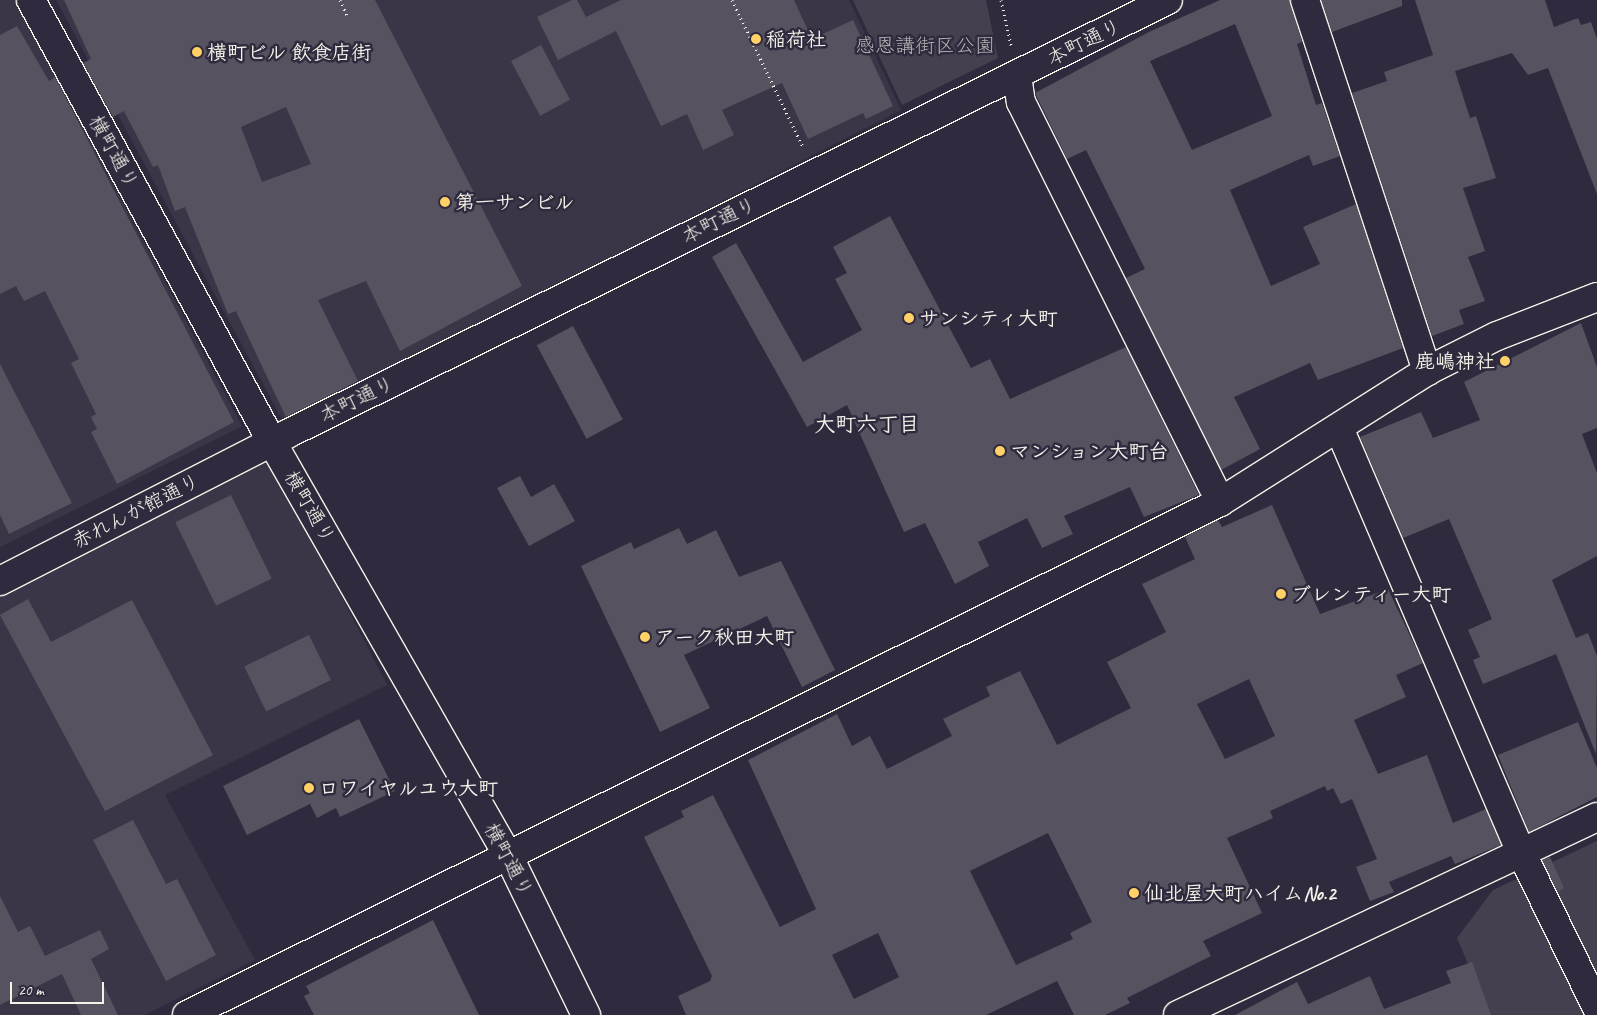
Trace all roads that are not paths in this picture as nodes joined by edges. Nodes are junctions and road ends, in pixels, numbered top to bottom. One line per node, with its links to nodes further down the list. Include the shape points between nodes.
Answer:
1 (31, 0): 8 (street, 横町通り)
2 (1168, 0): 4 (street, 本町通り)
3 (1305, 0): 6 (street)
4 (1017, 75): 8 (street, 本町通り); 9 (street, via 1021,102)
5 (1597, 297): 6 (street, via 1497,336)
6 (1427, 372): 7 (street)
7 (1339, 428): 9 (street); 12 (street)
8 (272, 442): 10 (street, 赤れんが館通り); 13 (street, 横町通り)
9 (1220, 502): 13 (street)
10 (0, 581)
11 (1597, 817): 12 (street)
12 (1520, 852): 14 (street); 15 (street)
13 (508, 855): 16 (street); 17 (street, 横町通り)
14 (1219, 1006): 18 (street)
15 (1597, 1008)
16 (187, 1015)
17 (586, 1015)
18 (1178, 1015)

